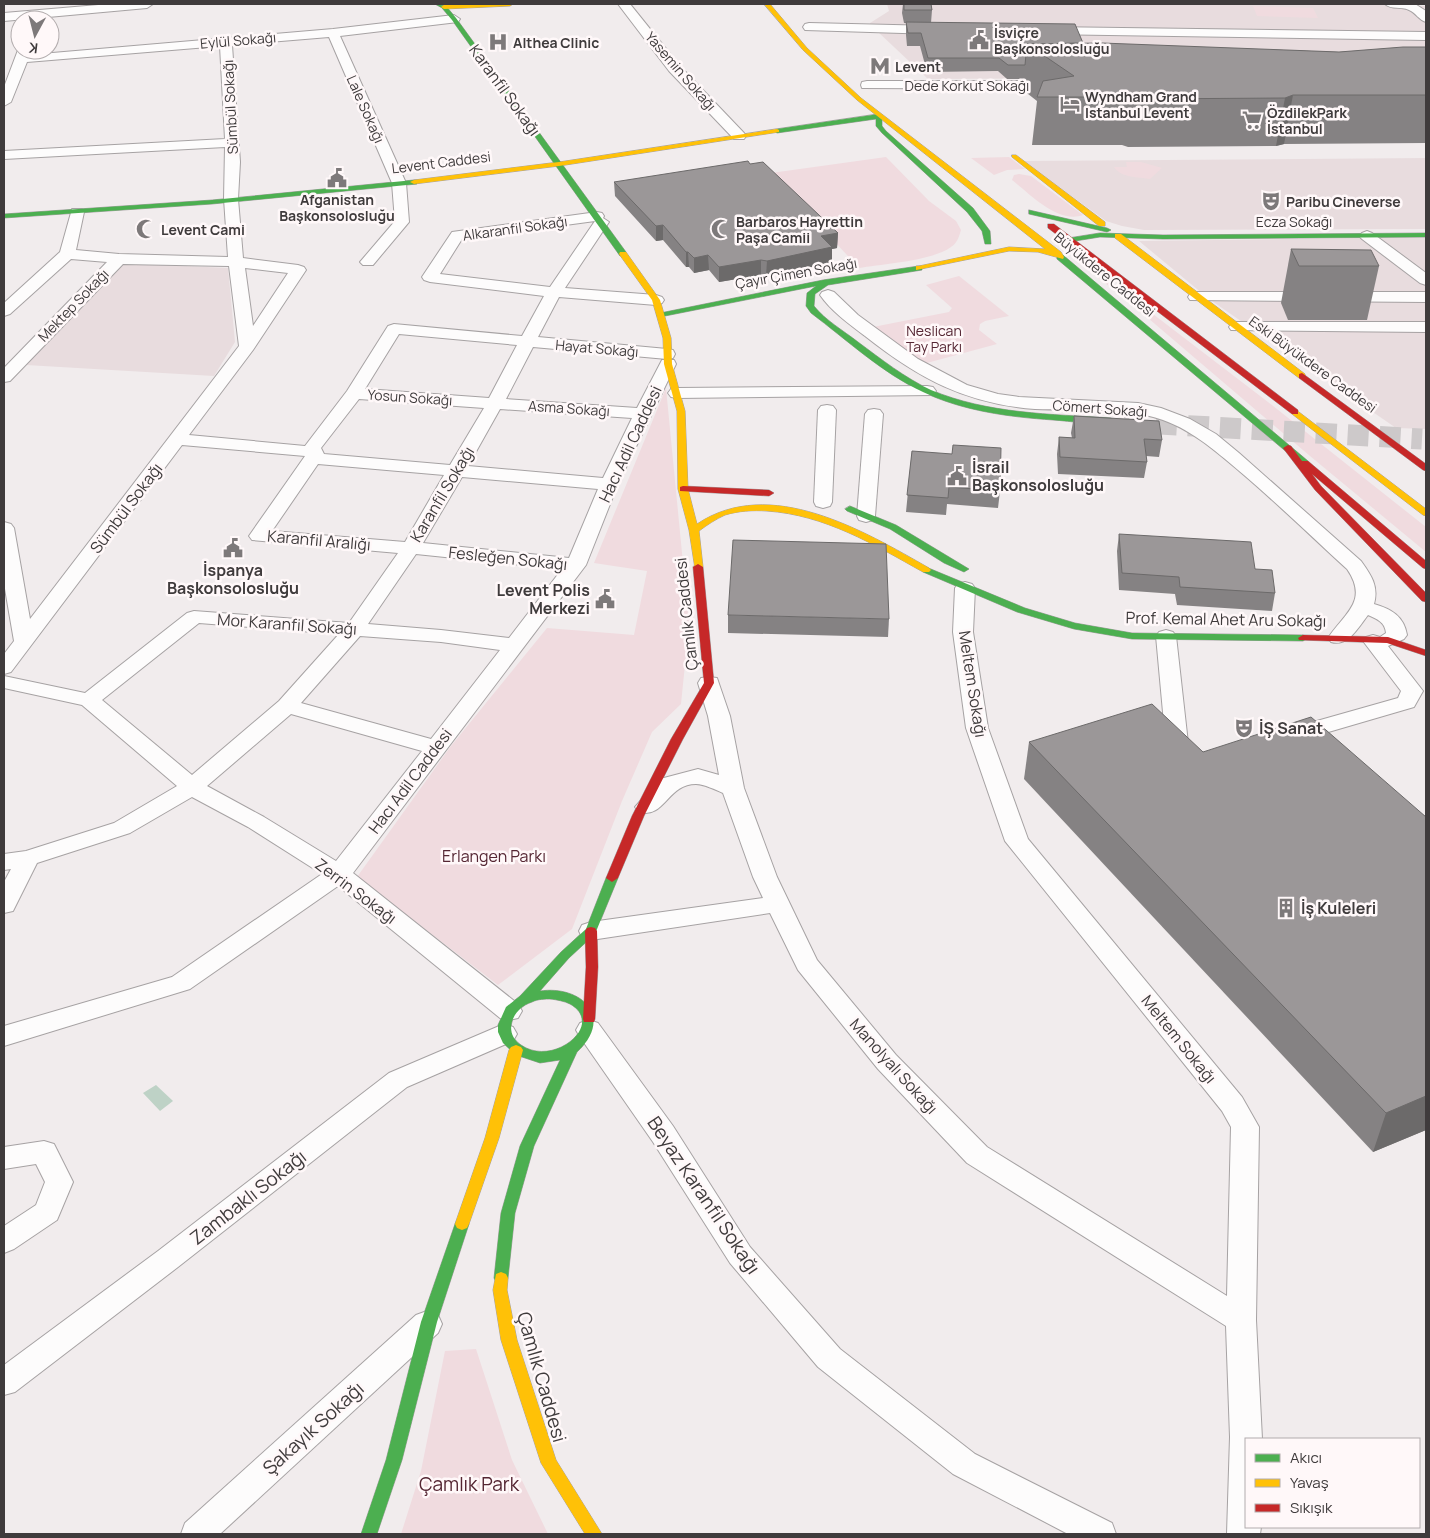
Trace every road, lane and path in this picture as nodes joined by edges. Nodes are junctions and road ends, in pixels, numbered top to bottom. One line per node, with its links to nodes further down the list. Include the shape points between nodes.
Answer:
1 (147, 4): 7 (street)
2 (510, 4): 6 (main road)
3 (624, 4): 25 (street, Yasemin Sokağı, via 674,68)
4 (768, 4): 24 (main road, Büyükdere Caddesi, via 805,49)
5 (1391, 4): 8 (street, via 1420,9)
6 (442, 5): 9 (main road, Karanfil Sokağı)
7 (60, 11)
8 (1426, 18)
9 (454, 19): 13 (street, Eylül Sokağı); 29 (main road, Karanfil Sokağı)
10 (806, 23): 11 (street); 15 (main road)
11 (952, 30)
12 (1038, 31): 14 (street)
13 (333, 32): 16 (street, Eylül Sokağı); 30 (street, Lale Sokağı)
14 (1426, 36)
15 (819, 39)
16 (226, 41): 17 (street, Eylül Sokağı); 26 (street, Sümbül Sokağı)
17 (60, 52)
18 (21, 60): 23 (street)
19 (856, 74): 20 (main road)
20 (868, 85): 21 (street, Dede Korkut Sokağı); 22 (main road)
21 (1069, 85)
22 (883, 98)
23 (4, 102)
24 (878, 116): 25 (main road, Levent Caddesi); 43 (main road, Büyükdere Caddesi); 47 (main road, Çayır Çimen Sokağı, via 879,126 884,132 970,210 992,240 956,259)
25 (739, 136): 29 (main road, Levent Caddesi)
26 (232, 143): 27 (street); 31 (street, Sümbül Sokağı)
27 (4, 156)
28 (1014, 156): 35 (main road)
29 (558, 164): 30 (main road, Levent Caddesi); 34 (main road, Karanfil Sokağı)
30 (399, 183): 31 (main road, Levent Caddesi); 46 (street, Lale Sokağı, via 402,222)
31 (231, 199): 32 (main road, Levent Caddesi); 45 (street, Sümbül Sokağı)
32 (77, 212): 33 (main road, Levent Caddesi); 42 (street)
33 (4, 216)
34 (600, 219): 53 (street, Karanfil Sokağı); 53 (street, Alkaranfil Sokağı, via 458,234 430,277); 61 (main road, Çamlık Caddesi)
35 (1115, 233): 36 (main road, Ecza Sokağı, via 1163,237); 39 (main road); 39 (main road, Büyükdere Caddesi, via 1028,209); 51 (main road)
36 (1367, 236): 37 (main road, Ecza Sokağı); 50 (street)
37 (1426, 236)
38 (1016, 238): 40 (main road, via 1019,242)
39 (1069, 240): 41 (main road); 43 (main road); 87 (main road, Büyükdere Caddesi)
40 (1009, 249): 43 (main road, Çayır Çimen Sokağı); 47 (main road, Çayır Çimen Sokağı)
41 (1106, 253)
42 (67, 254): 44 (street, Mektep Sokağı); 54 (street)
43 (1058, 254): 78 (main road, Büyükdere Caddesi)
44 (118, 259): 45 (street); 68 (street, Mektep Sokağı)
45 (236, 262): 66 (street, Sümbül Sokağı); 66 (street, Sümbül Sokağı, via 298,270)
46 (368, 262)
47 (938, 264): 49 (main road, Çayır Çimen Sokağı)
48 (1141, 267): 51 (main road)
49 (895, 273): 52 (main road, Çayır Çimen Sokağı); 52 (main road)
50 (1426, 280)
51 (1181, 285): 55 (main road, Eski Büyükdere Caddesi)
52 (833, 287): 59 (main road, via 826,283 811,293 810,306); 61 (main road, Çayır Çimen Sokağı); 62 (main road, via 823,310); 96 (street, Cömert Sokağı, via 857,323 935,378 958,388 1019,402 1155,412 1210,437 1354,566 1368,588 1367,600)
53 (554, 292): 61 (street); 65 (street, Karanfil Sokağı)
54 (11, 297): 60 (street)
55 (1196, 297): 56 (street); 63 (main road, Eski Büyükdere Caddesi)
56 (1426, 297)
57 (765, 306): 61 (main road)
58 (797, 307): 59 (main road)
59 (814, 310): 62 (main road)
60 (4, 311)
61 (660, 313): 67 (main road, Çamlık Caddesi)
62 (832, 323): 69 (main road, via 902,377)
63 (1237, 327): 64 (street); 80 (main road, Eski Büyükdere Caddesi)
64 (1426, 327)
65 (528, 341): 67 (street, Hayat Sokağı); 70 (street, Yosun Sokağı, via 394,329); 72 (street, Karanfil Sokağı)
66 (247, 346): 77 (street, Sümbül Sokağı)
67 (667, 359): 71 (main road, Çamlık Caddesi); 74 (street, Hacı Adil Caddesi)
68 (4, 377)
69 (927, 391): 71 (street); 76 (main road, via 1006,413)
70 (354, 393): 72 (street, Yosun Sokağı); 79 (street)
71 (676, 393): 83 (main road, Çamlık Caddesi, via 681,410)
72 (495, 403): 74 (street, Asma Sokağı); 81 (street, Karanfil Sokağı)
73 (827, 410): 85 (street)
74 (644, 414): 82 (street, Hacı Adil Caddesi)
75 (874, 414): 88 (street)
76 (1112, 421)
77 (177, 439): 79 (street); 102 (street, Sümbül Sokağı)
78 (1288, 448): 93 (main road, Büyükdere Caddesi); 95 (main road, via 1318,488)
79 (311, 455): 81 (street); 91 (street, Karanfil Aralığı, via 259,536)
80 (1425, 466)
81 (457, 470): 82 (street); 91 (street, Karanfil Sokağı)
82 (609, 484): 92 (street, Hacı Adil Caddesi)
83 (683, 489): 84 (main road); 90 (main road, Çamlık Caddesi)
84 (781, 493)
85 (828, 503): 86 (main road); 88 (main road)
86 (804, 513): 90 (main road, Prof. Kemal Ahet Aru Sokağı, via 783,508 745,508 720,514); 94 (main road, Prof. Kemal Ahet Aru Sokağı, via 872,539 928,571)
87 (1426, 513)
88 (866, 516): 94 (main road, via 893,527)
89 (4, 528): 102 (street)
90 (694, 530): 107 (main road, Çamlık Caddesi)
91 (411, 548): 92 (street, Fesleğen Sokağı); 98 (street, Karanfil Sokağı)
92 (576, 565): 103 (street, Hacı Adil Caddesi)
93 (1426, 566)
94 (971, 579): 99 (main road, Prof. Kemal Ahet Aru Sokağı, via 1021,610 1074,626 1132,636); 127 (street, Meltem Sokağı, via 963,632 977,728 1017,841 1232,1104 1245,1127)
95 (1426, 599)
96 (1362, 606): 100 (street, Cömert Sokağı); 101 (street, via 1389,616 1396,626 1396,635)
97 (1139, 624): 99 (main road)
98 (354, 630): 103 (street, Mor Karanfil Sokağı); 108 (street, Mor Karanfil Sokağı, via 194,617); 109 (street, Karanfil Sokağı)
99 (1166, 636): 100 (main road, Prof. Kemal Ahet Aru Sokağı); 112 (street, via 1177,745 1188,756)
100 (1338, 638): 101 (main road, Prof. Kemal Ahet Aru Sokağı)
101 (1381, 641): 104 (main road, Prof. Kemal Ahet Aru Sokağı); 110 (street, via 1412,691 1406,702)
102 (24, 642): 105 (street, Sümbül Sokağı)
103 (514, 645): 111 (street, Hacı Adil Caddesi)
104 (1426, 653)
105 (4, 668)
106 (4, 682): 108 (street)
107 (709, 683): 114 (street, Manolyalı Sokağı); 115 (main road, Çamlık Caddesi)
108 (89, 700): 113 (street, Zerrin Sokağı)
109 (287, 706): 111 (street); 113 (street, Karanfil Sokağı)
110 (1278, 740)
111 (436, 748): 118 (street, Hacı Adil Caddesi)
112 (1205, 761)
113 (192, 787): 116 (street, Karanfil Sokağı, via 122,828); 118 (street, Zerrin Sokağı)
114 (733, 788): 115 (street, via 698,776 668,784); 119 (street, Manolyalı Sokağı)
115 (638, 816): 121 (main road, Çamlık Caddesi)
116 (28, 858): 117 (street, Karanfil Sokağı); 120 (street)
117 (4, 862)
118 (339, 874): 122 (street, Zerrin Sokağı); 124 (street, Hacı Adil Caddesi, via 181,983)
119 (778, 904): 121 (street); 127 (street, Manolyalı Sokağı, via 807,964 887,1062 977,1155)
120 (4, 906)
121 (592, 931): 122 (main road, Çamlık Caddesi, via 565,954); 123 (main road, via 592,967)
122 (513, 1024): 123 (main road, via 527,1055 549,1057); 123 (main road, via 537,995 551,994 565,996 585,1009); 128 (main road, Çamlık Caddesi, via 492,1138); 129 (street, Zambaklı Sokağı, via 398,1080)
123 (583, 1033): 134 (main road, Çamlık Caddesi, via 527,1146 508,1213 500,1290 509,1340 549,1463); 135 (street, Beyaz Karanfil Sokağı, via 663,1134 740,1255 829,1358 964,1464)
124 (4, 1036)
125 (4, 1158): 126 (street, via 44,1152 59,1182 47,1212)
126 (4, 1241)
127 (1241, 1320): 130 (street, Meltem Sokağı)
128 (429, 1322): 132 (street, Şakayık Sokağı); 133 (main road, Çamlık Caddesi, via 394,1460)
129 (4, 1382)
130 (1246, 1438)
131 (1245, 1486): 136 (street, Meltem Sokağı)
132 (197, 1534)
133 (369, 1534)
134 (594, 1534)
135 (1100, 1534)
136 (1244, 1534)

